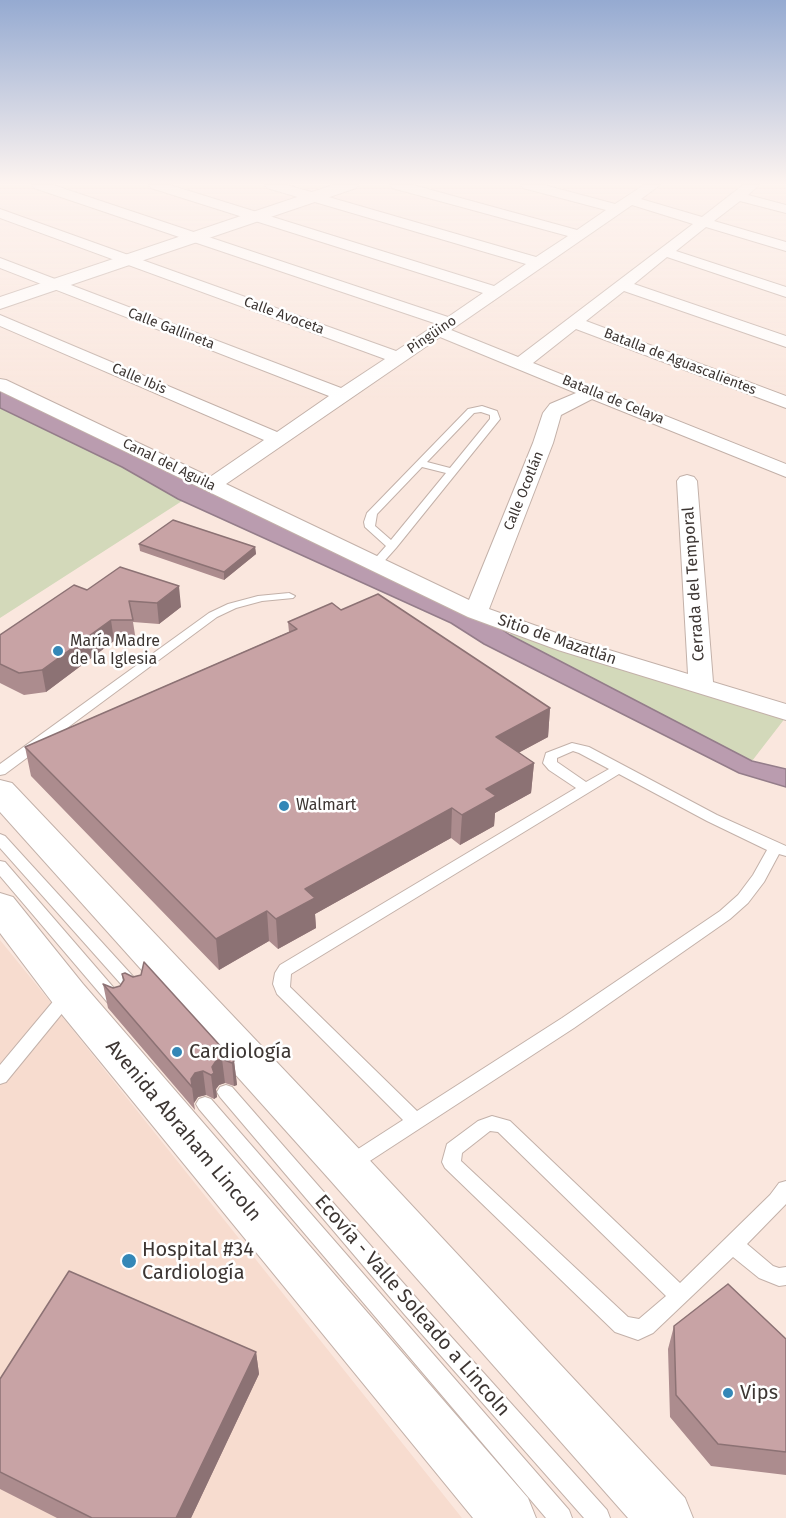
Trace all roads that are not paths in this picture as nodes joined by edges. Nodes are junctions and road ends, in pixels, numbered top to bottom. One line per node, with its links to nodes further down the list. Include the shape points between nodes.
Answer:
1 (117, 256): 9 (street, Calle Avoceta)
2 (140, 256): 9 (main road)
3 (247, 256): 19 (street, Batalla de Celaya)
4 (381, 256): 14 (street)
5 (514, 256): 11 (street)
6 (549, 256): 11 (street, Pingüino)
7 (661, 256): 13 (street)
8 (678, 256): 15 (street)
9 (128, 260): 12 (main road); 21 (street, Calle Avoceta)
10 (0, 263): 12 (street, Calle Gallineta)
11 (539, 263): 14 (street, Pingüino)
12 (55, 284): 16 (main road); 25 (street, Calle Gallineta)
13 (622, 285): 18 (street); 20 (street)
14 (497, 292): 19 (street, Pingüino)
15 (786, 292)
16 (0, 303)
17 (0, 320): 27 (street, Calle Ibis)
18 (573, 322): 22 (street); 26 (street, Batalla de Aguascalientes)
19 (445, 327): 21 (street, Pingüino); 22 (street, Batalla de Celaya)
20 (786, 342)
21 (398, 358): 25 (street, Pingüino)
22 (521, 363): 24 (street, Batalla de Celaya)
23 (0, 384): 32 (street, Canal del Aguila)
24 (593, 392): 29 (street, Batalla de Celaya); 37 (street, Calle Ocotlán, via 552,413)
25 (342, 395): 27 (street, Pingüino)
26 (786, 402)
27 (278, 439): 32 (street, Pingüino)
28 (420, 463): 30 (lane); 30 (lane, via 471,411 494,413 495,419); 33 (lane, via 370,518 374,532)
29 (786, 471)
30 (452, 472): 33 (lane)
31 (687, 481): 38 (street, Cerrada del Temporal)
32 (211, 485): 34 (street, Canal del Aguila)
33 (392, 546): 35 (lane)
34 (337, 547): 35 (street, Sitio de Mazatlán)
35 (375, 565): 37 (street, Sitio de Mazatlán)
36 (289, 596): 41 (lane, via 262,598 213,615)
37 (476, 612): 38 (street, Sitio de Mazatlán)
38 (701, 687): 39 (street, Sitio de Mazatlán)
39 (786, 712)
40 (618, 769): 42 (lane); 42 (lane, via 578,748 551,756 550,763); 45 (lane)
41 (0, 771)
42 (586, 788): 54 (lane, via 283,973 283,990)
43 (0, 791): 55 (main road)
44 (0, 839): 48 (lane)
45 (780, 849): 54 (lane, via 743,899 725,915 568,1023)
46 (0, 866): 50 (lane)
47 (0, 906): 49 (main road, Avenida Abraham Lincoln)
48 (138, 992)
49 (69, 995): 51 (lane); 60 (main road, Avenida Abraham Lincoln)
50 (118, 1003)
51 (0, 1077)
52 (226, 1092): 62 (lane, Ecovía - Valle Soleado a Lincoln)
53 (205, 1104): 61 (lane)
54 (415, 1121): 55 (lane)
55 (346, 1166): 63 (main road)
56 (783, 1200): 57 (lane)
57 (734, 1245): 58 (lane, via 766,1272); 59 (lane)
58 (786, 1276)
59 (680, 1296): 59 (lane, via 646,1326 638,1330 622,1325 455,1167 451,1161 453,1149 484,1126 504,1126)
60 (508, 1518)
61 (561, 1518)
62 (599, 1518)
63 (665, 1518)

